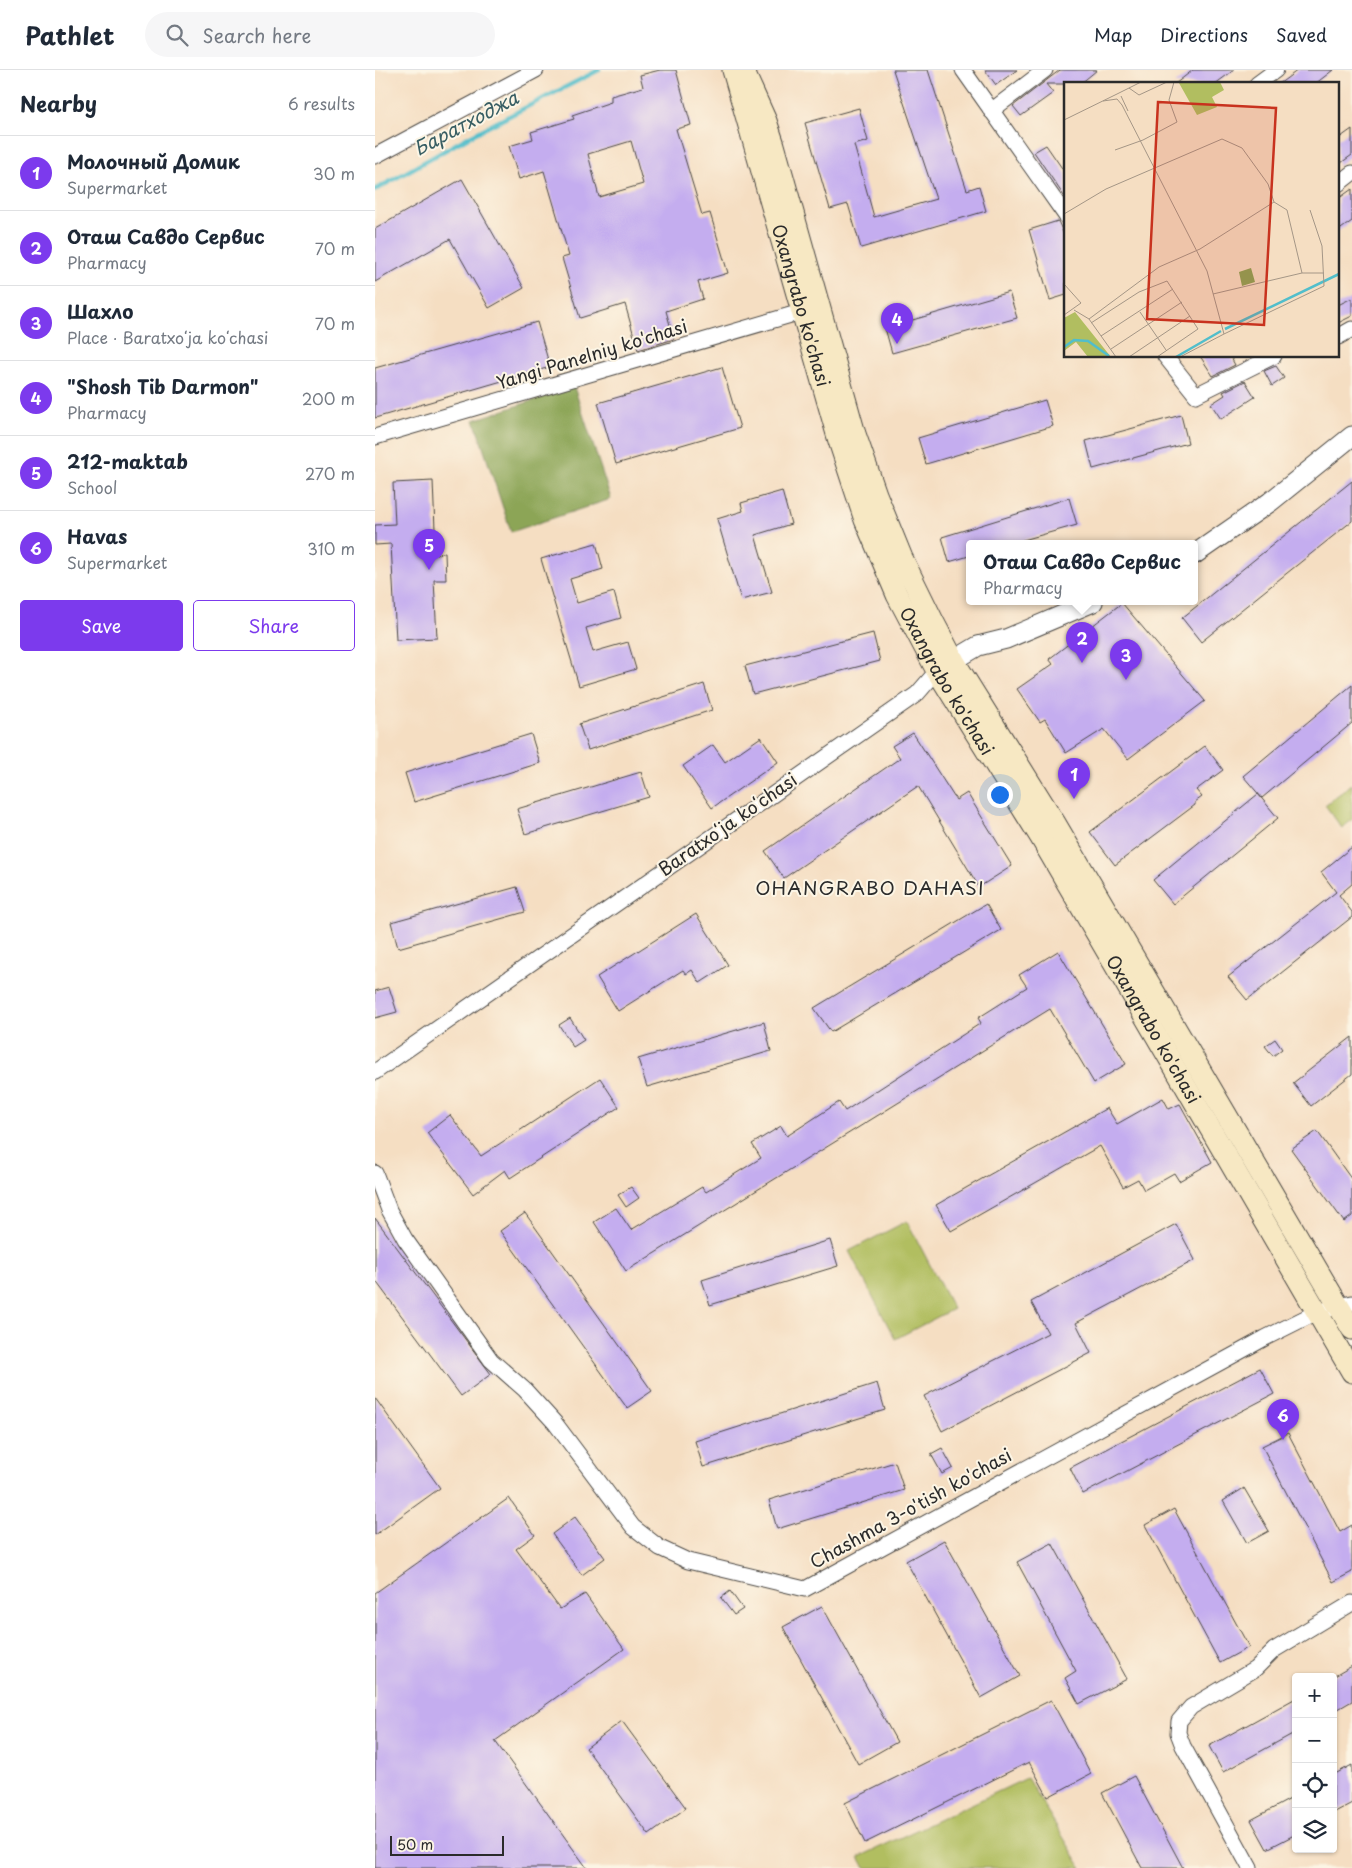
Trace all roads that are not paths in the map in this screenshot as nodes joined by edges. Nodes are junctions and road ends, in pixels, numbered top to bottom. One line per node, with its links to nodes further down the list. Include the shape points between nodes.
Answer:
1 (536, 70): 9 (street)
2 (733, 70): 13 (main road, Oxangrabo ko'chasi)
3 (743, 70): 13 (main road, Oxangrabo ko'chasi, via 767,121 774,145)
4 (963, 70): 8 (street)
5 (1045, 70): 8 (street)
6 (1276, 70): 7 (street)
7 (1260, 82)
8 (991, 111): 12 (street)
9 (375, 156)
10 (1352, 173): 11 (street)
11 (1339, 183)
12 (1064, 213)
13 (811, 309): 19 (street, Yangi Panelniy ko'chasi); 22 (main road, Oxangrabo ko'chasi, via 839,441 865,520 893,586)
14 (1352, 329): 15 (street)
15 (1339, 336)
16 (1167, 358): 17 (street, via 1196,395)
17 (1270, 358)
18 (1352, 436): 20 (street, via 1270,502)
19 (375, 437)
20 (1198, 552)
21 (1086, 605): 22 (street, Baratxoʻja koʻchasi, via 1006,639 978,646)
22 (946, 666): 23 (main road, Oxangrabo ko'chasi); 24 (street, Baratxoʻja koʻchasi, via 909,699)
23 (1056, 845): 26 (main road, Oxangrabo ko'chasi); 27 (main road, Oxangrabo ko'chasi)
24 (375, 1072)
25 (375, 1173): 27 (street, Chashma 3-o'tish ko'chasi, via 389,1210 405,1239 491,1360 555,1423 633,1527 660,1548 688,1561 805,1589)
26 (1345, 1304): 27 (street, Chashma 3-o'tish ko'chasi); 28 (main road, Oxangrabo ko'chasi)
27 (1317, 1312): 29 (main road, Oxangrabo ko'chasi)
28 (1352, 1329)
29 (1352, 1372)
30 (1352, 1603): 31 (street, via 1274,1650 1255,1670 1191,1707 1179,1721 1178,1732 1183,1746)
31 (1250, 1868)

